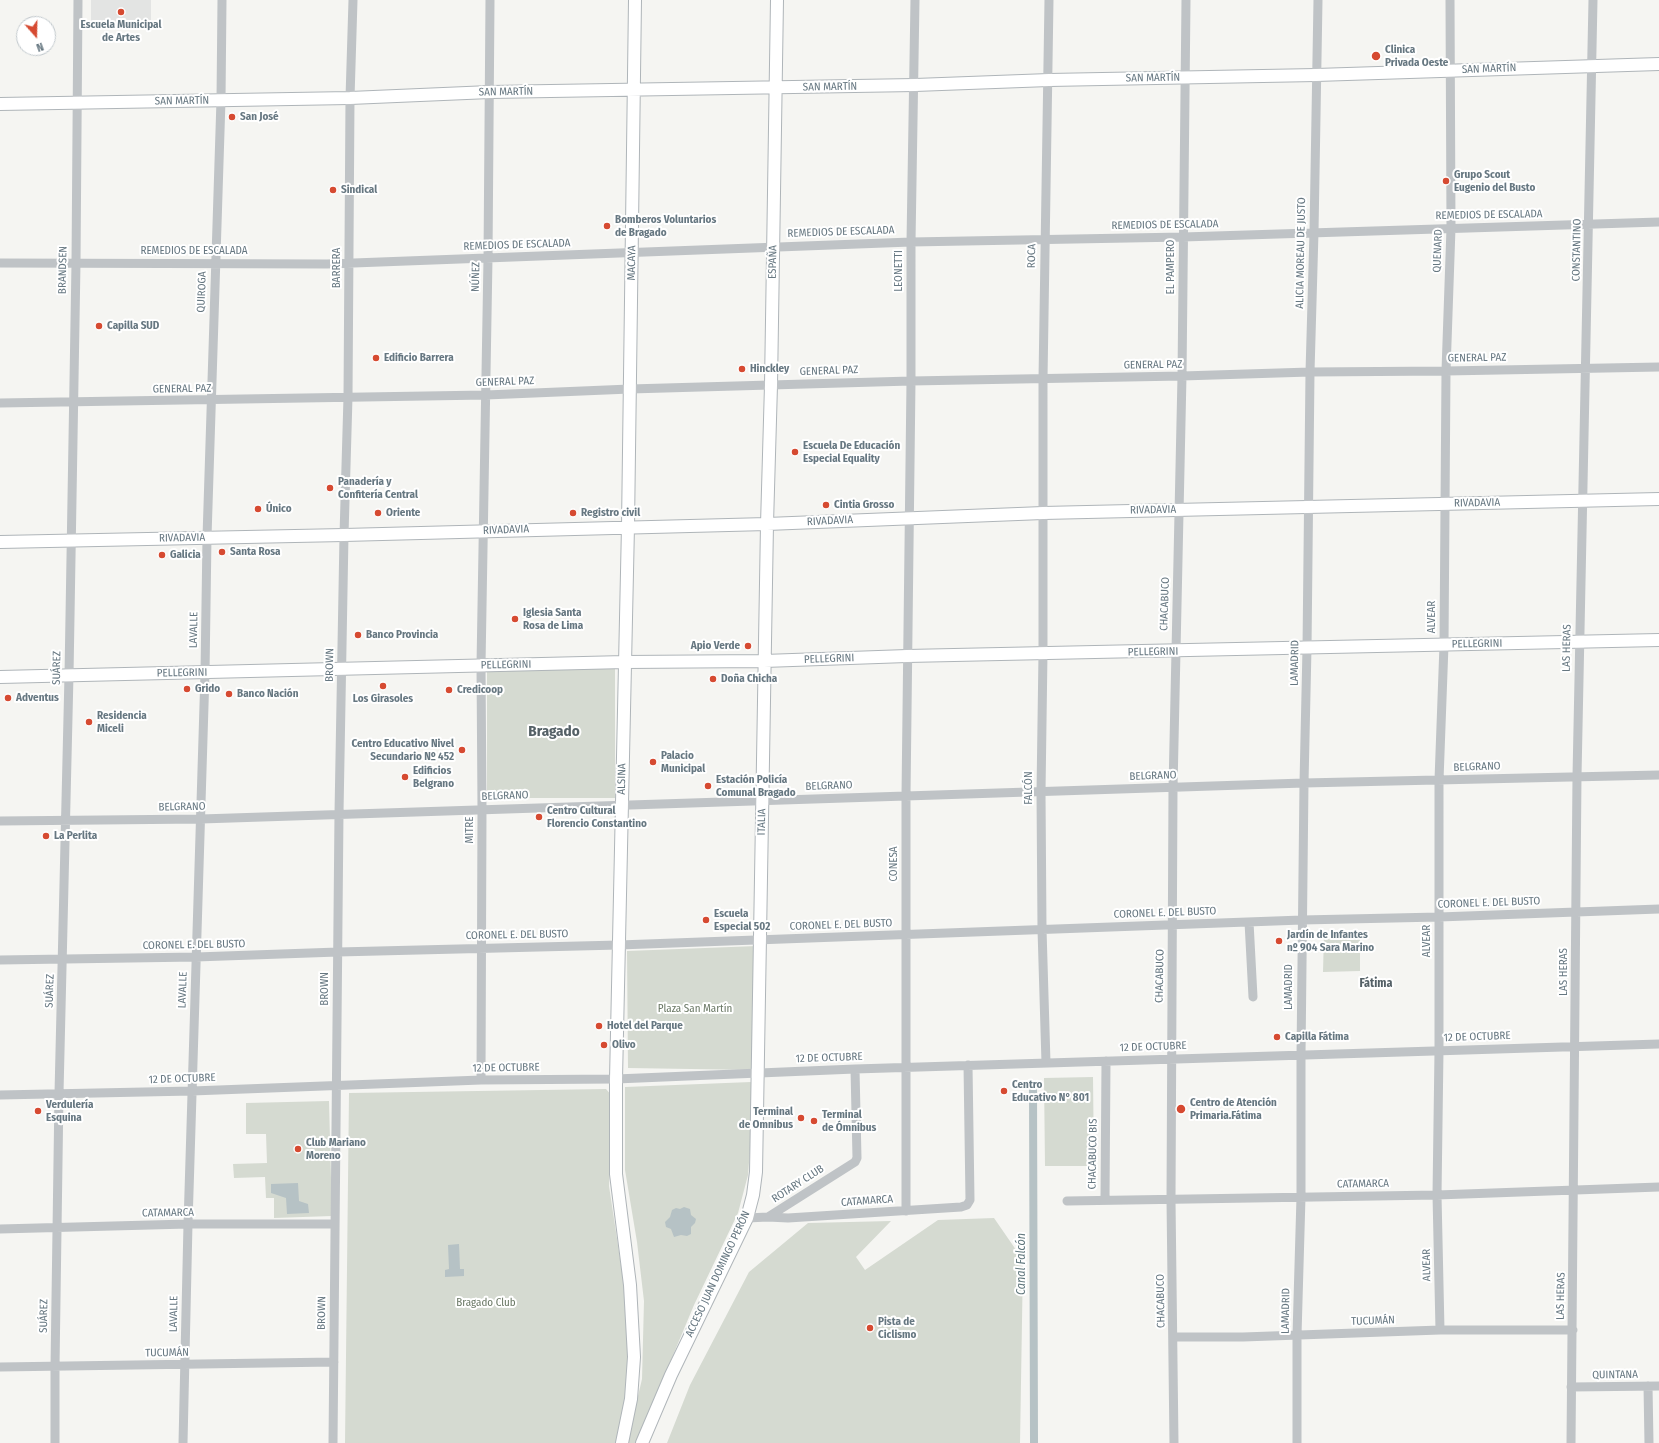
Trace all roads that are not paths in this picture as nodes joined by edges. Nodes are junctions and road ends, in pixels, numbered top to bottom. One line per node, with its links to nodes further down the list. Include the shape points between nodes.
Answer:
1 (78, 0): 26 (street, BRANDSEN)
2 (222, 0): 24 (street, QUIROGA)
3 (353, 0): 23 (street, BARRERA)
4 (490, 0): 22 (street, NÚÑEZ)
5 (635, 0): 21 (main road, MACAYA)
6 (777, 0): 20 (main road, ESPAÑA)
7 (915, 0): 19 (street, LEONETTI)
8 (1049, 0): 18 (street, ROCA)
9 (1186, 0): 17 (street, EL PAMPERO)
10 (1318, 0): 16 (street, ALICIA MOREAU DE JUSTO)
11 (1450, 0): 15 (street, QUENARD)
12 (1593, 0): 14 (street, CONSTANTINO)
13 (1659, 64): 14 (main road, SAN MARTÍN)
14 (1592, 66): 15 (main road, SAN MARTÍN); 28 (street, CONSTANTINO)
15 (1450, 70): 16 (main road, SAN MARTÍN); 29 (street, QUENARD)
16 (1316, 75): 17 (main road, SAN MARTÍN); 30 (street, ALICIA MOREAU DE JUSTO)
17 (1186, 78): 18 (main road, SAN MARTÍN); 31 (street, EL PAMPERO)
18 (1049, 80): 19 (main road, SAN MARTÍN); 32 (street, ROCA)
19 (915, 85): 20 (main road, SAN MARTÍN); 33 (street, LEONETTI)
20 (776, 88): 21 (main road, SAN MARTÍN); 34 (main road, ESPAÑA)
21 (634, 90): 22 (main road, SAN MARTÍN); 35 (main road, MACAYA)
22 (490, 92): 23 (main road, SAN MARTÍN); 36 (street, NÚÑEZ)
23 (350, 98): 24 (main road, SAN MARTÍN); 40 (street, BARRERA)
24 (221, 100): 26 (main road, SAN MARTÍN); 39 (street, QUIROGA)
25 (0, 104): 26 (main road, SAN MARTÍN)
26 (77, 104): 38 (street, BRANDSEN)
27 (1659, 222): 28 (street, REMEDIOS DE ESCALADA)
28 (1589, 224): 29 (street, REMEDIOS DE ESCALADA); 42 (street, CONSTANTINO)
29 (1451, 228): 30 (street, REMEDIOS DE ESCALADA); 43 (street, QUENARD)
30 (1314, 232): 31 (street, REMEDIOS DE ESCALADA); 44 (street, ALICIA MOREAU DE JUSTO)
31 (1183, 237): 32 (street, REMEDIOS DE ESCALADA); 45 (street, EL PAMPERO)
32 (1045, 239): 33 (street, REMEDIOS DE ESCALADA); 46 (street, ROCA)
33 (911, 242): 34 (street, REMEDIOS DE ESCALADA); 47 (street, LEONETTI)
34 (774, 247): 35 (street, REMEDIOS DE ESCALADA); 48 (main road, ESPAÑA)
35 (633, 252): 36 (street, REMEDIOS DE ESCALADA); 49 (main road, MACAYA)
36 (488, 258): 40 (street, REMEDIOS DE ESCALADA); 50 (street, NÚÑEZ)
37 (0, 263): 38 (street, REMEDIOS DE ESCALADA)
38 (76, 263): 39 (street, REMEDIOS DE ESCALADA); 53 (street, BRANDSEN)
39 (215, 263): 40 (street, REMEDIOS DE ESCALADA); 52 (street, QUIROGA)
40 (349, 263): 51 (street, BARRERA)
41 (1659, 367): 42 (street, GENERAL PAZ)
42 (1586, 368): 43 (street, GENERAL PAZ); 56 (street, CONSTANTINO)
43 (1446, 371): 44 (street, GENERAL PAZ); 57 (street, QUENARD)
44 (1310, 372): 45 (street, GENERAL PAZ); 58 (street, ALICIA MOREAU DE JUSTO)
45 (1182, 376): 46 (street, GENERAL PAZ); 59 (street, EL PAMPERO)
46 (1043, 379): 47 (street, GENERAL PAZ); 60 (street, ROCA)
47 (912, 381): 48 (street, GENERAL PAZ); 61 (street, LEONETTI)
48 (771, 385): 49 (street, GENERAL PAZ); 62 (main road, ESPAÑA)
49 (630, 389): 50 (street, GENERAL PAZ); 63 (main road, MACAYA)
50 (486, 396): 51 (street, GENERAL PAZ); 64 (street, NÚÑEZ)
51 (348, 397): 52 (street, GENERAL PAZ); 65 (street, BARRERA)
52 (211, 400): 53 (street, GENERAL PAZ); 66 (street, QUIROGA)
53 (73, 402): 54 (street, GENERAL PAZ); 67 (street, BRANDSEN)
54 (0, 403)
55 (1659, 499): 56 (main road, RIVADAVIA)
56 (1582, 501): 57 (main road, RIVADAVIA); 70 (street, LAS HERAS)
57 (1444, 503): 58 (main road, RIVADAVIA); 71 (street, ALVEAR)
58 (1308, 507): 59 (main road, RIVADAVIA); 72 (street, LAMADRID)
59 (1179, 510): 60 (main road, RIVADAVIA); 73 (street, CHACABUCO)
60 (1043, 513): 61 (main road, RIVADAVIA); 74 (street, FALCÓN)
61 (909, 517): 62 (main road, RIVADAVIA); 75 (street, CONESA)
62 (767, 524): 63 (main road, RIVADAVIA); 76 (main road, ITALIA)
63 (628, 526): 64 (main road, RIVADAVIA); 77 (main road, ALSINA)
64 (483, 531): 65 (main road, RIVADAVIA); 78 (street, MITRE)
65 (344, 535): 66 (main road, RIVADAVIA); 79 (street, BROWN)
66 (207, 537): 67 (main road, RIVADAVIA); 80 (street, LAVALLE)
67 (71, 540): 68 (main road, RIVADAVIA); 81 (street, SUÁREZ)
68 (0, 542)
69 (1659, 640): 70 (main road, PELLEGRINI)
70 (1579, 642): 71 (main road, PELLEGRINI); 84 (street, LAS HERAS)
71 (1444, 645): 72 (main road, PELLEGRINI); 85 (street, ALVEAR)
72 (1307, 648): 73 (main road, PELLEGRINI); 86 (street, LAMADRID)
73 (1176, 651): 74 (main road, PELLEGRINI); 87 (street, CHACABUCO)
74 (1043, 653): 75 (main road, PELLEGRINI); 88 (street, FALCÓN)
75 (907, 656): 76 (main road, PELLEGRINI); 89 (street, CONESA)
76 (764, 661): 77 (main road, PELLEGRINI); 90 (main road, ITALIA)
77 (625, 662): 78 (main road, PELLEGRINI); 91 (main road, ALSINA)
78 (482, 665): 79 (main road, PELLEGRINI); 92 (street, MITRE)
79 (342, 668): 80 (main road, PELLEGRINI); 93 (street, BROWN)
80 (205, 672): 81 (main road, PELLEGRINI); 94 (street, LAVALLE)
81 (69, 675): 82 (main road, PELLEGRINI); 95 (street, SUÁREZ)
82 (0, 677)
83 (1659, 775): 84 (street, BELGRANO)
84 (1577, 776): 85 (street, BELGRANO); 98 (street, LAS HERAS)
85 (1439, 780): 86 (street, BELGRANO); 99 (street, ALVEAR)
86 (1304, 783): 87 (street, BELGRANO); 100 (street, LAMADRID)
87 (1173, 788): 88 (street, BELGRANO); 102 (street, CHACABUCO)
88 (1041, 792): 89 (street, BELGRANO); 103 (street, FALCÓN)
89 (906, 796): 90 (street, BELGRANO); 104 (street, CONESA)
90 (763, 800): 91 (street, BELGRANO); 105 (main road, ITALIA)
91 (622, 804): 92 (street, BELGRANO); 106 (main road, ALSINA)
92 (482, 809): 93 (street, BELGRANO); 107 (street, MITRE)
93 (339, 813): 94 (street, BELGRANO); 108 (street, BROWN)
94 (201, 819): 95 (street, BELGRANO); 109 (street, LAVALLE)
95 (65, 820): 96 (street, BELGRANO); 110 (street, SUÁREZ)
96 (0, 821)
97 (1659, 909): 98 (street, CORONEL E. DEL BUSTO)
98 (1576, 912): 99 (street, CORONEL E. DEL BUSTO); 114 (street, LAS HERAS)
99 (1440, 917): 100 (street, CORONEL E. DEL BUSTO); 115 (street, ALVEAR)
100 (1302, 920): 101 (street, CORONEL E. DEL BUSTO); 116 (street, LAMADRID)
101 (1249, 922): 102 (street, CORONEL E. DEL BUSTO); 112 (street)
102 (1173, 925): 103 (street, CORONEL E. DEL BUSTO); 117 (street, CHACABUCO)
103 (1042, 929): 104 (street, CORONEL E. DEL BUSTO); 119 (street, FALCÓN)
104 (906, 935): 105 (street, CORONEL E. DEL BUSTO); 121 (street, CONESA)
105 (760, 940): 106 (street, CORONEL E. DEL BUSTO); 123 (main road, ITALIA)
106 (619, 945): 107 (street, CORONEL E. DEL BUSTO); 124 (main road, ALSINA)
107 (481, 948): 108 (street, CORONEL E. DEL BUSTO); 125 (street, MITRE)
108 (338, 952): 109 (street, CORONEL E. DEL BUSTO); 126 (street, BROWN)
109 (196, 958): 110 (street, CORONEL E. DEL BUSTO); 127 (street, LAVALLE)
110 (63, 959): 111 (street, CORONEL E. DEL BUSTO); 128 (street, SUÁREZ)
111 (0, 960)
112 (1253, 997)
113 (1659, 1044): 114 (street, 12 DE OCTUBRE)
114 (1575, 1046): 115 (street, 12 DE OCTUBRE); 131 (street, LAS HERAS)
115 (1439, 1051): 116 (street, 12 DE OCTUBRE); 132 (street, ALVEAR)
116 (1301, 1055): 117 (street, 12 DE OCTUBRE); 133 (street, LAMADRID)
117 (1171, 1059): 118 (street, 12 DE OCTUBRE); 135 (street, CHACABUCO)
118 (1106, 1061): 119 (street, 12 DE OCTUBRE); 134 (street, CHACABUCO BIS)
119 (1046, 1063): 120 (street, 12 DE OCTUBRE)
120 (968, 1065): 121 (street, 12 DE OCTUBRE); 137 (street, CATAMARCA, via 970,1200 967,1205 961,1207)
121 (905, 1067): 122 (street, 12 DE OCTUBRE); 137 (street, CONESA)
122 (855, 1069): 123 (street, 12 DE OCTUBRE); 138 (street, ROTARY CLUB, via 857,1158)
123 (757, 1073): 124 (street, 12 DE OCTUBRE); 139 (main road, ACCESO JUAN DOMINGO PERÓN, via 757,1154 753,1195)
124 (616, 1079): 125 (street, 12 DE OCTUBRE); 158 (main road, via 616,1174 630,1285 634,1357)
125 (481, 1080): 126 (street, 12 DE OCTUBRE)
126 (337, 1085): 127 (street, 12 DE OCTUBRE); 141 (street, BROWN)
127 (192, 1091): 128 (street, 12 DE OCTUBRE); 140 (street, LAVALLE)
128 (59, 1093): 129 (street, 12 DE OCTUBRE); 142 (street, SUÁREZ)
129 (0, 1095)
130 (1659, 1187): 131 (street, CATAMARCA)
131 (1574, 1190): 132 (street, CATAMARCA); 145 (street, LAS HERAS)
132 (1437, 1195): 133 (street, CATAMARCA); 144 (street, ALVEAR)
133 (1301, 1197): 135 (street, CATAMARCA); 146 (street, LAMADRID)
134 (1105, 1200): 135 (street, CATAMARCA); 136 (street, CATAMARCA)
135 (1172, 1200): 147 (street, CHACABUCO)
136 (1067, 1201)
137 (906, 1211): 138 (street, CATAMARCA)
138 (768, 1217): 139 (street, ROTARY CLUB)
139 (747, 1218): 159 (main road, ACCESO JUAN DOMINGO PERÓN, via 671,1375)
140 (188, 1224): 141 (street, CATAMARCA); 142 (street, CATAMARCA); 149 (street, LAVALLE)
141 (336, 1224): 148 (street, BROWN)
142 (57, 1226): 143 (street, CATAMARCA); 151 (street, SUÁREZ)
143 (0, 1229)
144 (1440, 1330): 145 (street, TUCUMÁN); 146 (street, TUCUMÁN)
145 (1573, 1330): 154 (street, LAS HERAS)
146 (1298, 1335): 147 (street, TUCUMÁN); 161 (street, LAMADRID)
147 (1174, 1337): 160 (street, CHACABUCO)
148 (334, 1362): 149 (street, TUCUMÁN); 157 (street, BROWN)
149 (185, 1364): 151 (street, TUCUMÁN); 156 (street, LAVALLE)
150 (0, 1367): 151 (street, TUCUMÁN)
151 (55, 1367): 155 (street, SUÁREZ)
152 (1648, 1386): 153 (street, QUINTANA); 154 (street, QUINTANA); 163 (street)
153 (1659, 1386)
154 (1571, 1387): 162 (street, LAS HERAS)
155 (55, 1443)
156 (183, 1443)
157 (333, 1443)
158 (622, 1443)
159 (642, 1443)
160 (1174, 1443)
161 (1297, 1443)
162 (1571, 1443)
163 (1649, 1443)

